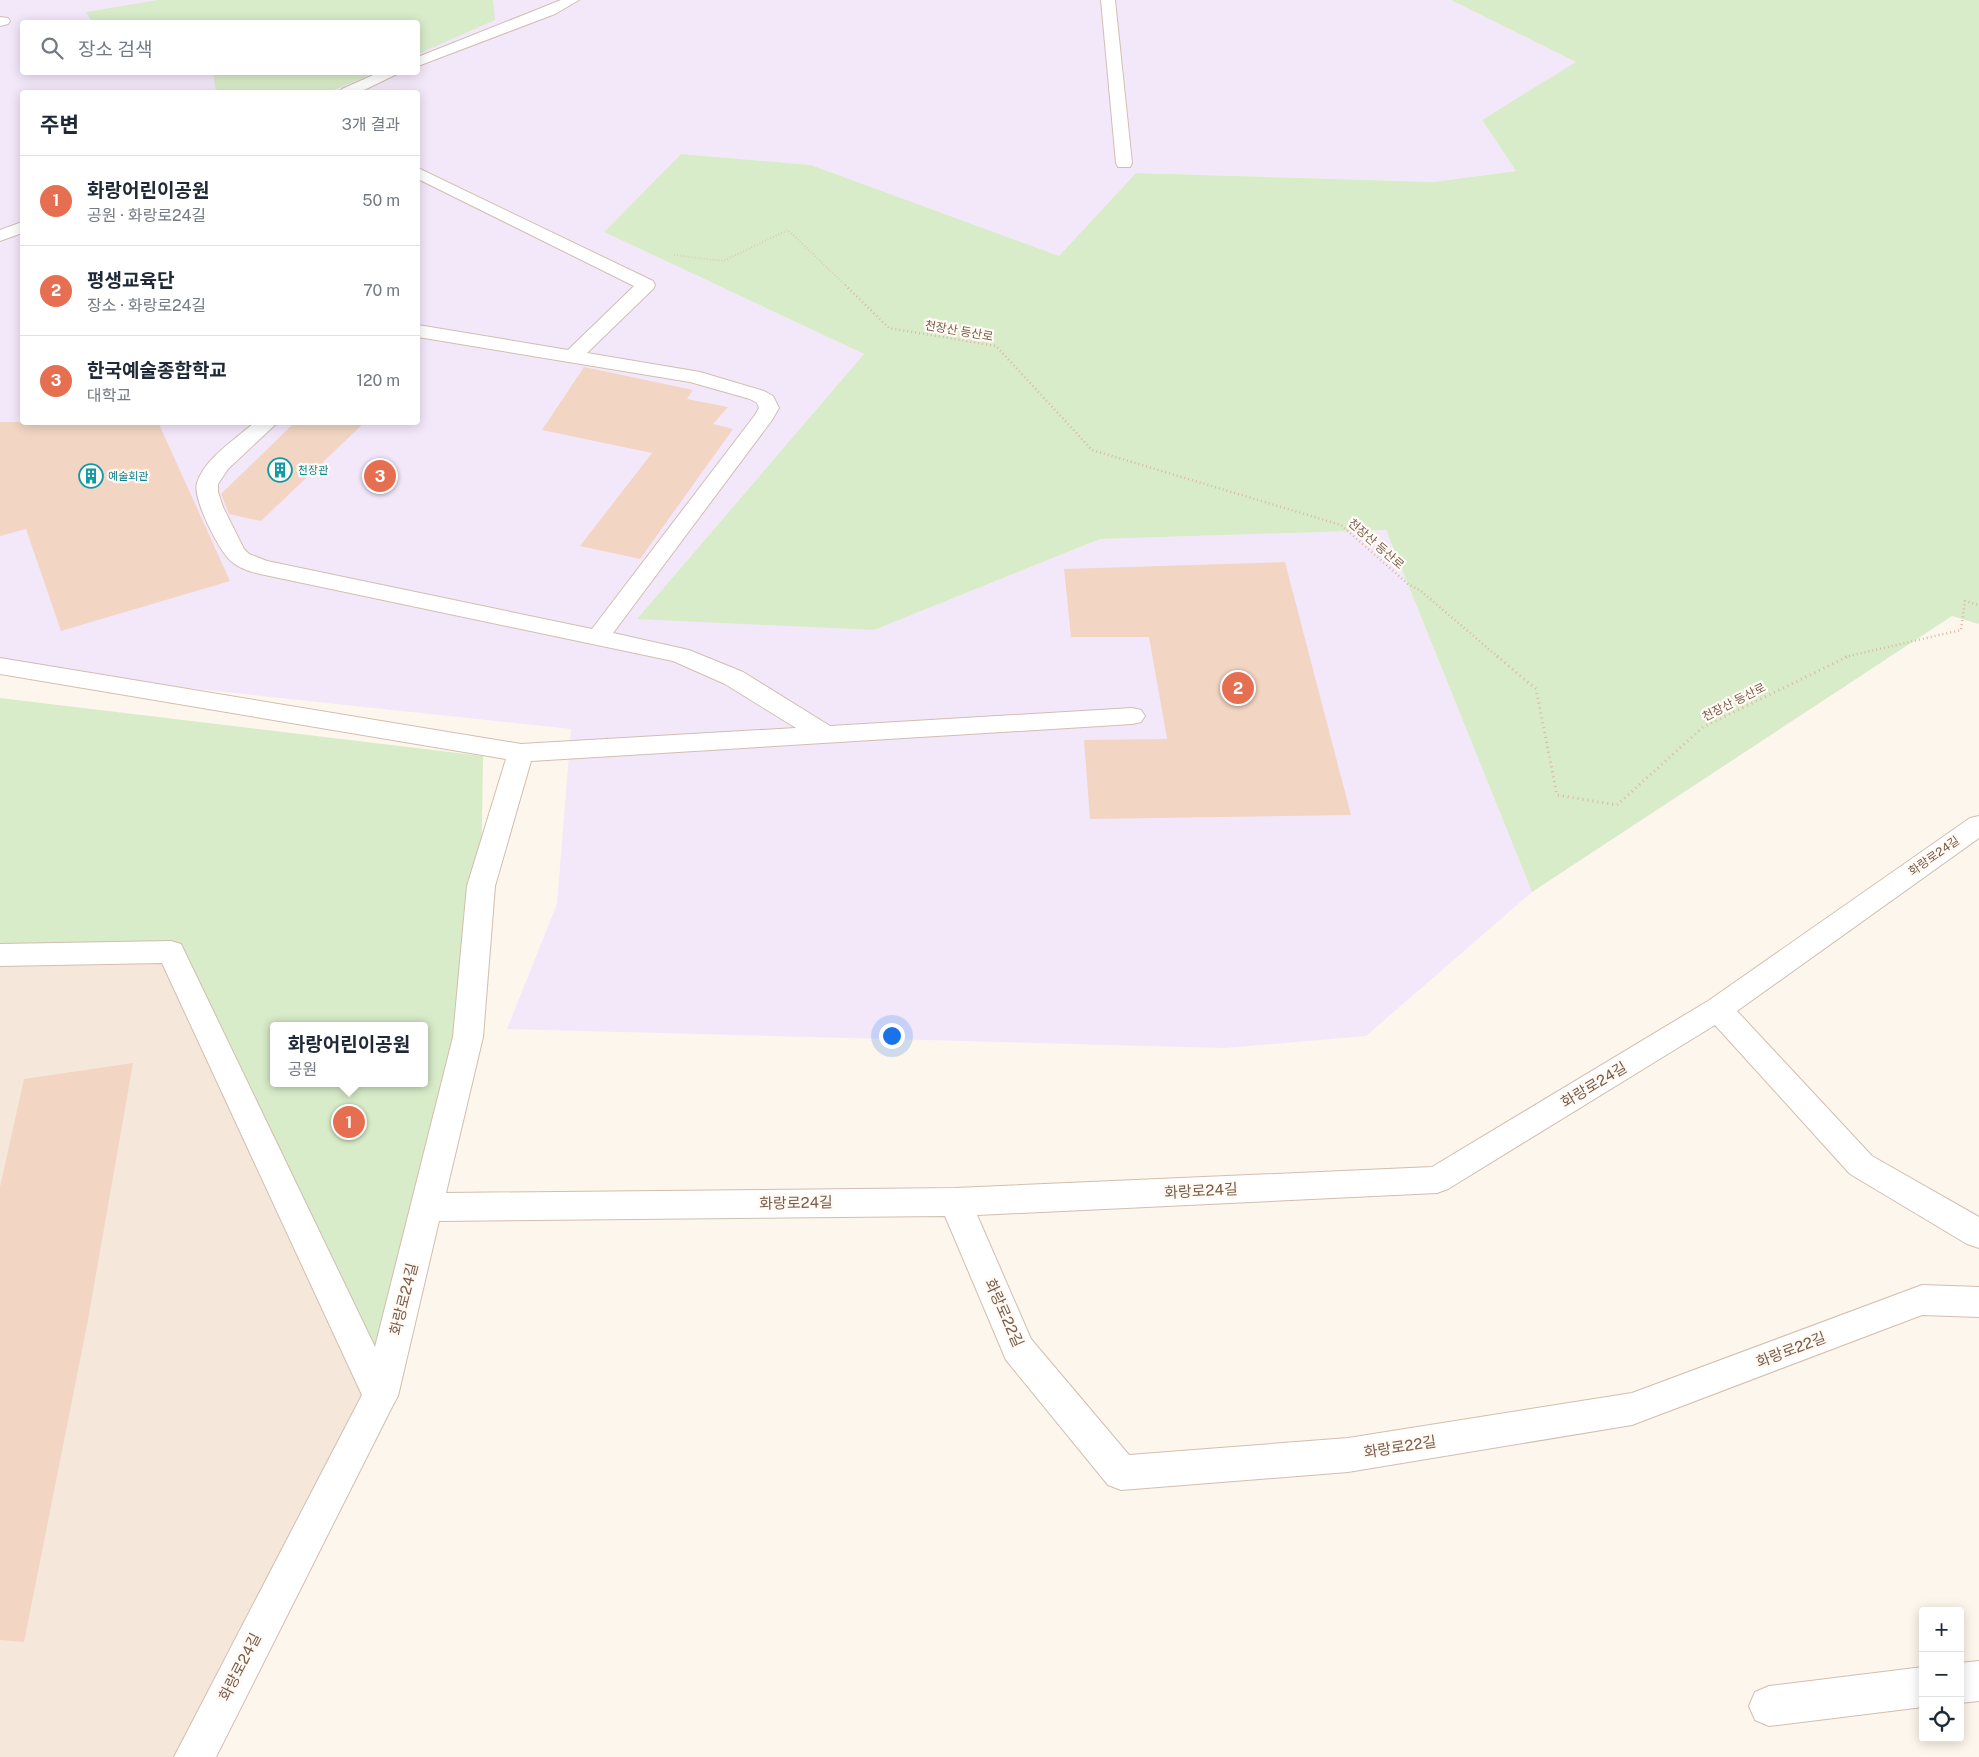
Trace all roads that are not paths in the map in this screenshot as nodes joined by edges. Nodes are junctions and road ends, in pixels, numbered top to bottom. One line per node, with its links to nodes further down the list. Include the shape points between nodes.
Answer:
1 (572, 0): 3 (street)
2 (1108, 0): 6 (street)
3 (420, 61)
4 (387, 75): 5 (street)
5 (353, 90)
6 (1124, 163)
7 (420, 174): 11 (street, via 646,285)
8 (20, 228): 9 (street)
9 (0, 236)
10 (420, 331): 11 (street)
11 (573, 356): 13 (street, via 693,376 756,395 766,400 769,408)
12 (265, 425): 13 (street, via 208,480 207,492 234,552 241,559 260,566)
13 (598, 637): 16 (street, via 680,655 708,665)
14 (0, 666): 17 (street)
15 (1132, 716): 16 (street)
16 (826, 735): 17 (street)
17 (520, 753): 22 (street, via 481,886 468,1038)
18 (1979, 825): 20 (street, 화랑로24길)
19 (0, 955): 25 (street, via 171,952)
20 (1718, 1009): 21 (street, 화랑로24길, via 1437,1180); 23 (street, via 1861,1165)
21 (955, 1202): 22 (street, 화랑로24길); 24 (street, 화랑로22길, via 1018,1349 1121,1474 1348,1455 1632,1410 1922,1300)
22 (426, 1207): 25 (street, 화랑로24길)
23 (1979, 1234)
24 (1979, 1302)
25 (380, 1396): 30 (street, 화랑로24길)
26 (1979, 1681): 27 (street)
27 (1964, 1683)
28 (1919, 1687): 29 (street)
29 (1769, 1706)
30 (194, 1757)

